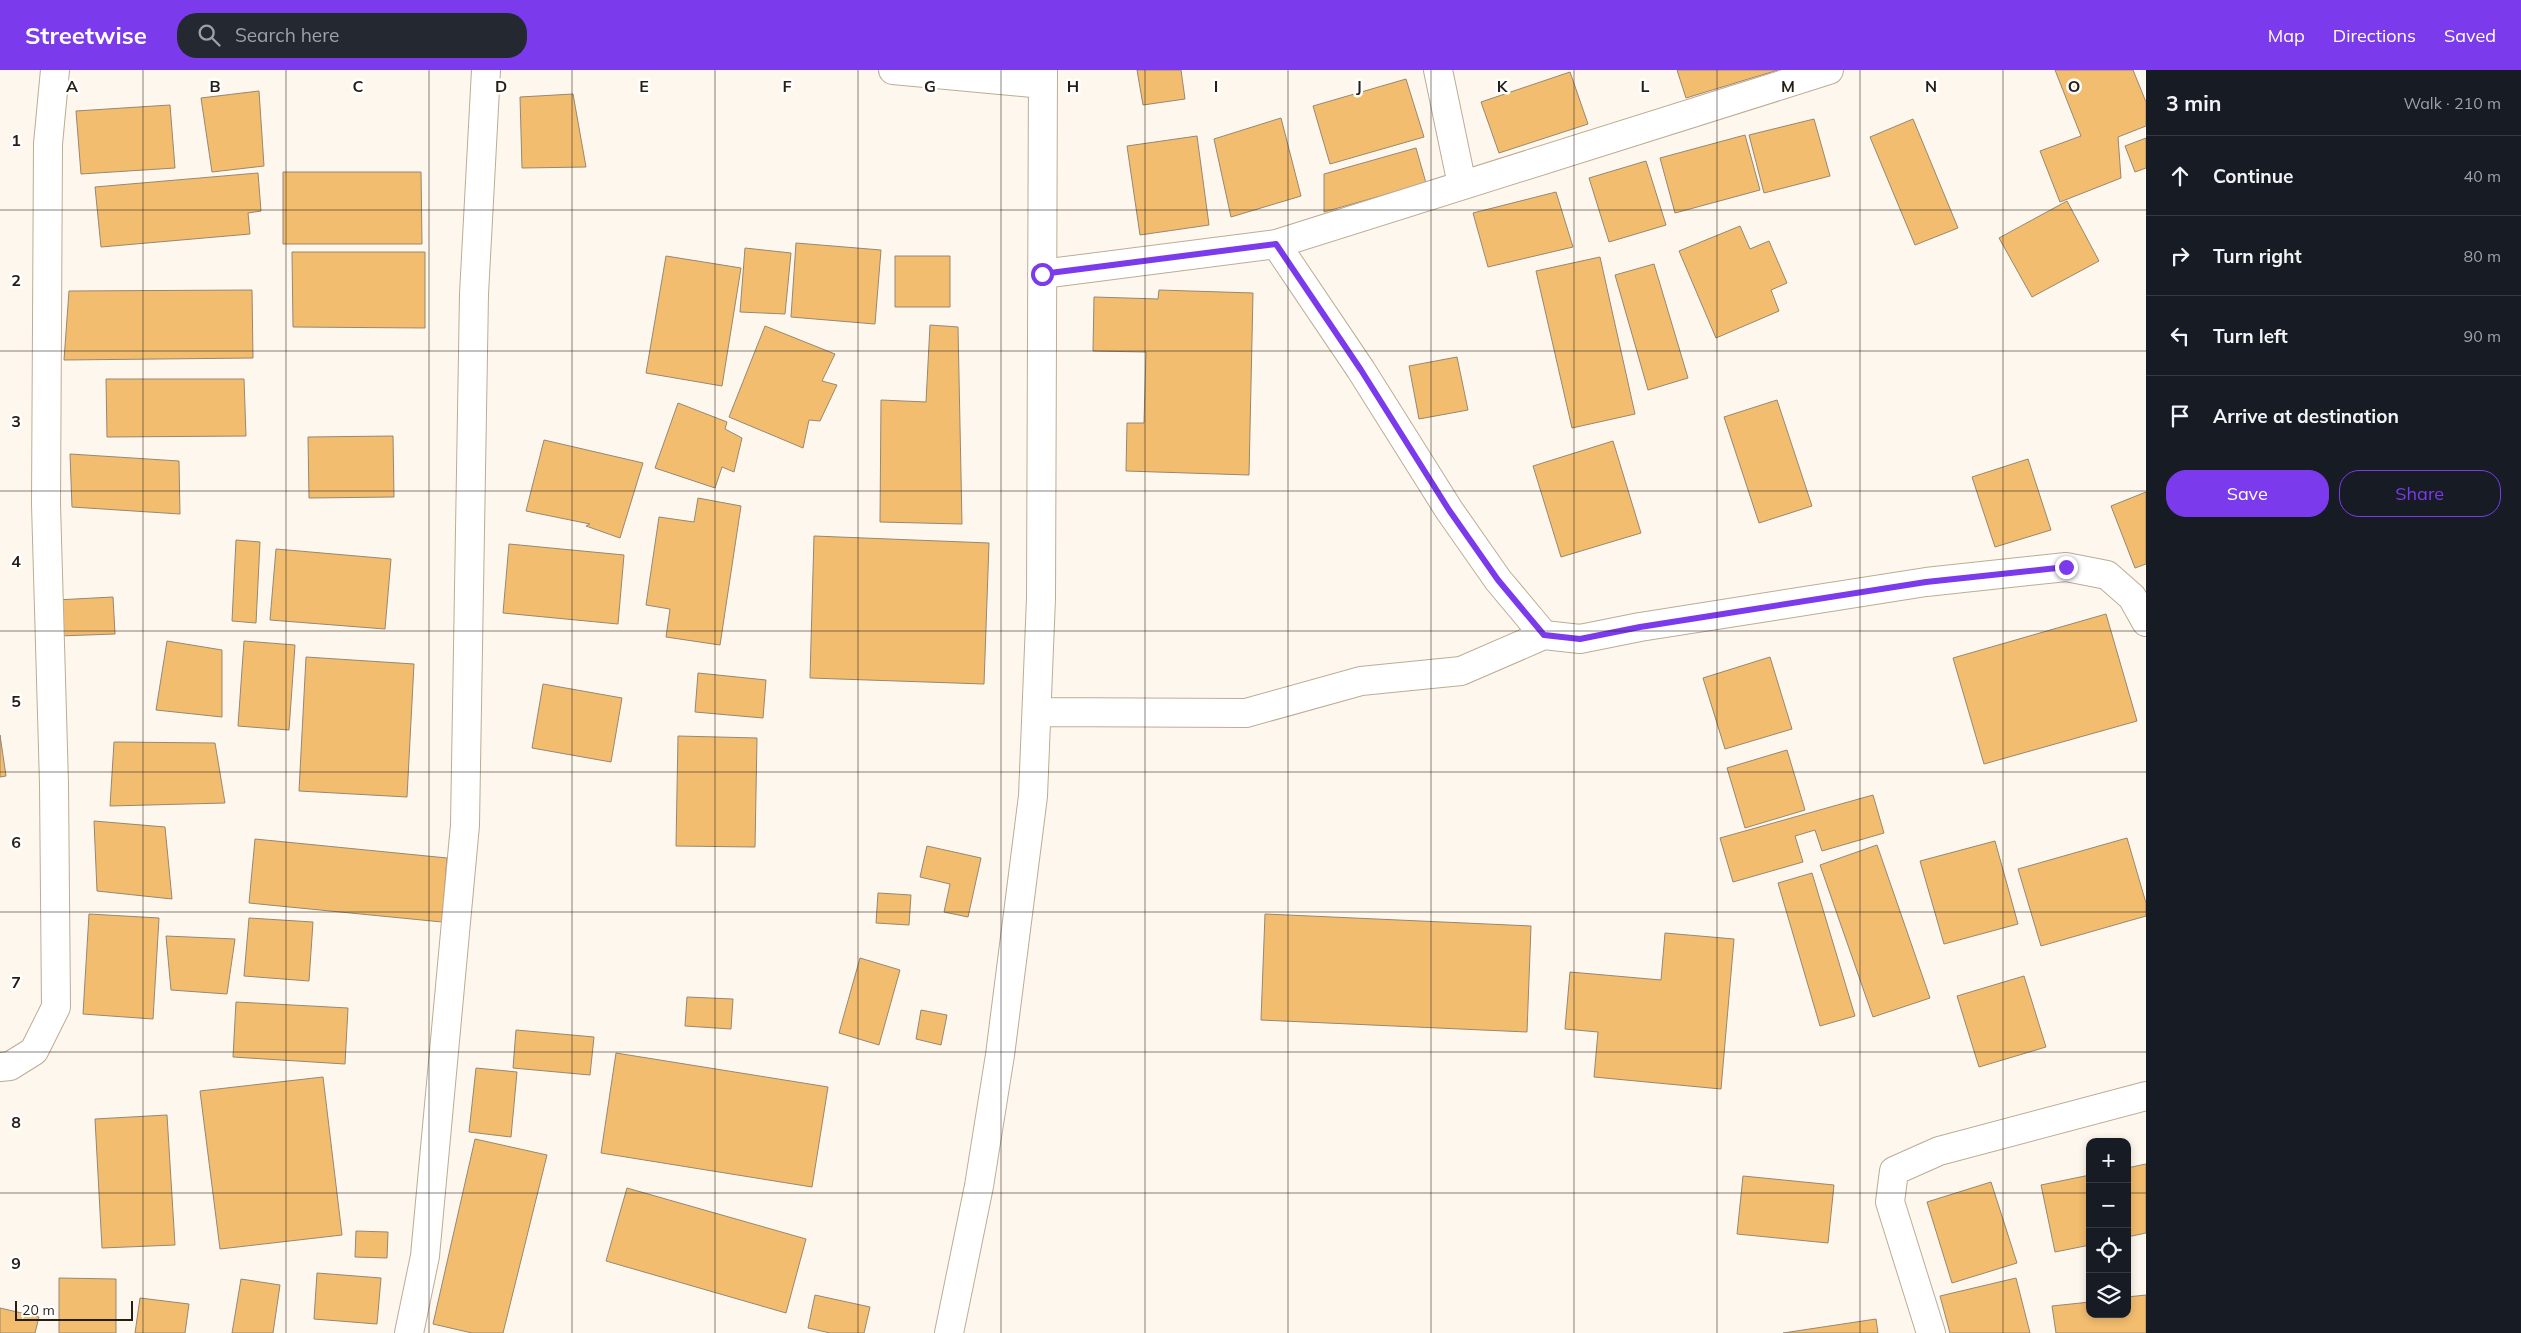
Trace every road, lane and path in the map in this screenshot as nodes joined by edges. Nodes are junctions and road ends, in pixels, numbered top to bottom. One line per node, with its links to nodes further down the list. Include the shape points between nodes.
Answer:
1 (55, 70): 13 (street, via 48,144 46,504 56,1007 34,1051 10,1066)
2 (486, 70): 15 (street, via 474,294 465,825 424,1256)
3 (893, 70): 6 (street)
4 (1438, 70): 7 (street)
5 (1829, 70): 7 (street)
6 (1043, 77): 9 (street)
7 (1462, 185): 8 (street)
8 (1276, 244): 9 (street); 11 (street, via 1372,386 1449,510 1498,580)
9 (1042, 274): 12 (street, via 1042,598)
10 (2146, 622): 11 (street, via 2132,597 2107,575 2066,567 1926,582 1580,639)
11 (1544, 635): 12 (street, via 1461,671 1361,682 1246,714)
12 (1036, 712): 16 (street, via 1033,796 1000,1055 979,1186)
13 (0, 1068)
14 (2146, 1096): 17 (street, via 1939,1151 1894,1171 1890,1202)
15 (409, 1333)
16 (949, 1333)
17 (1931, 1333)

